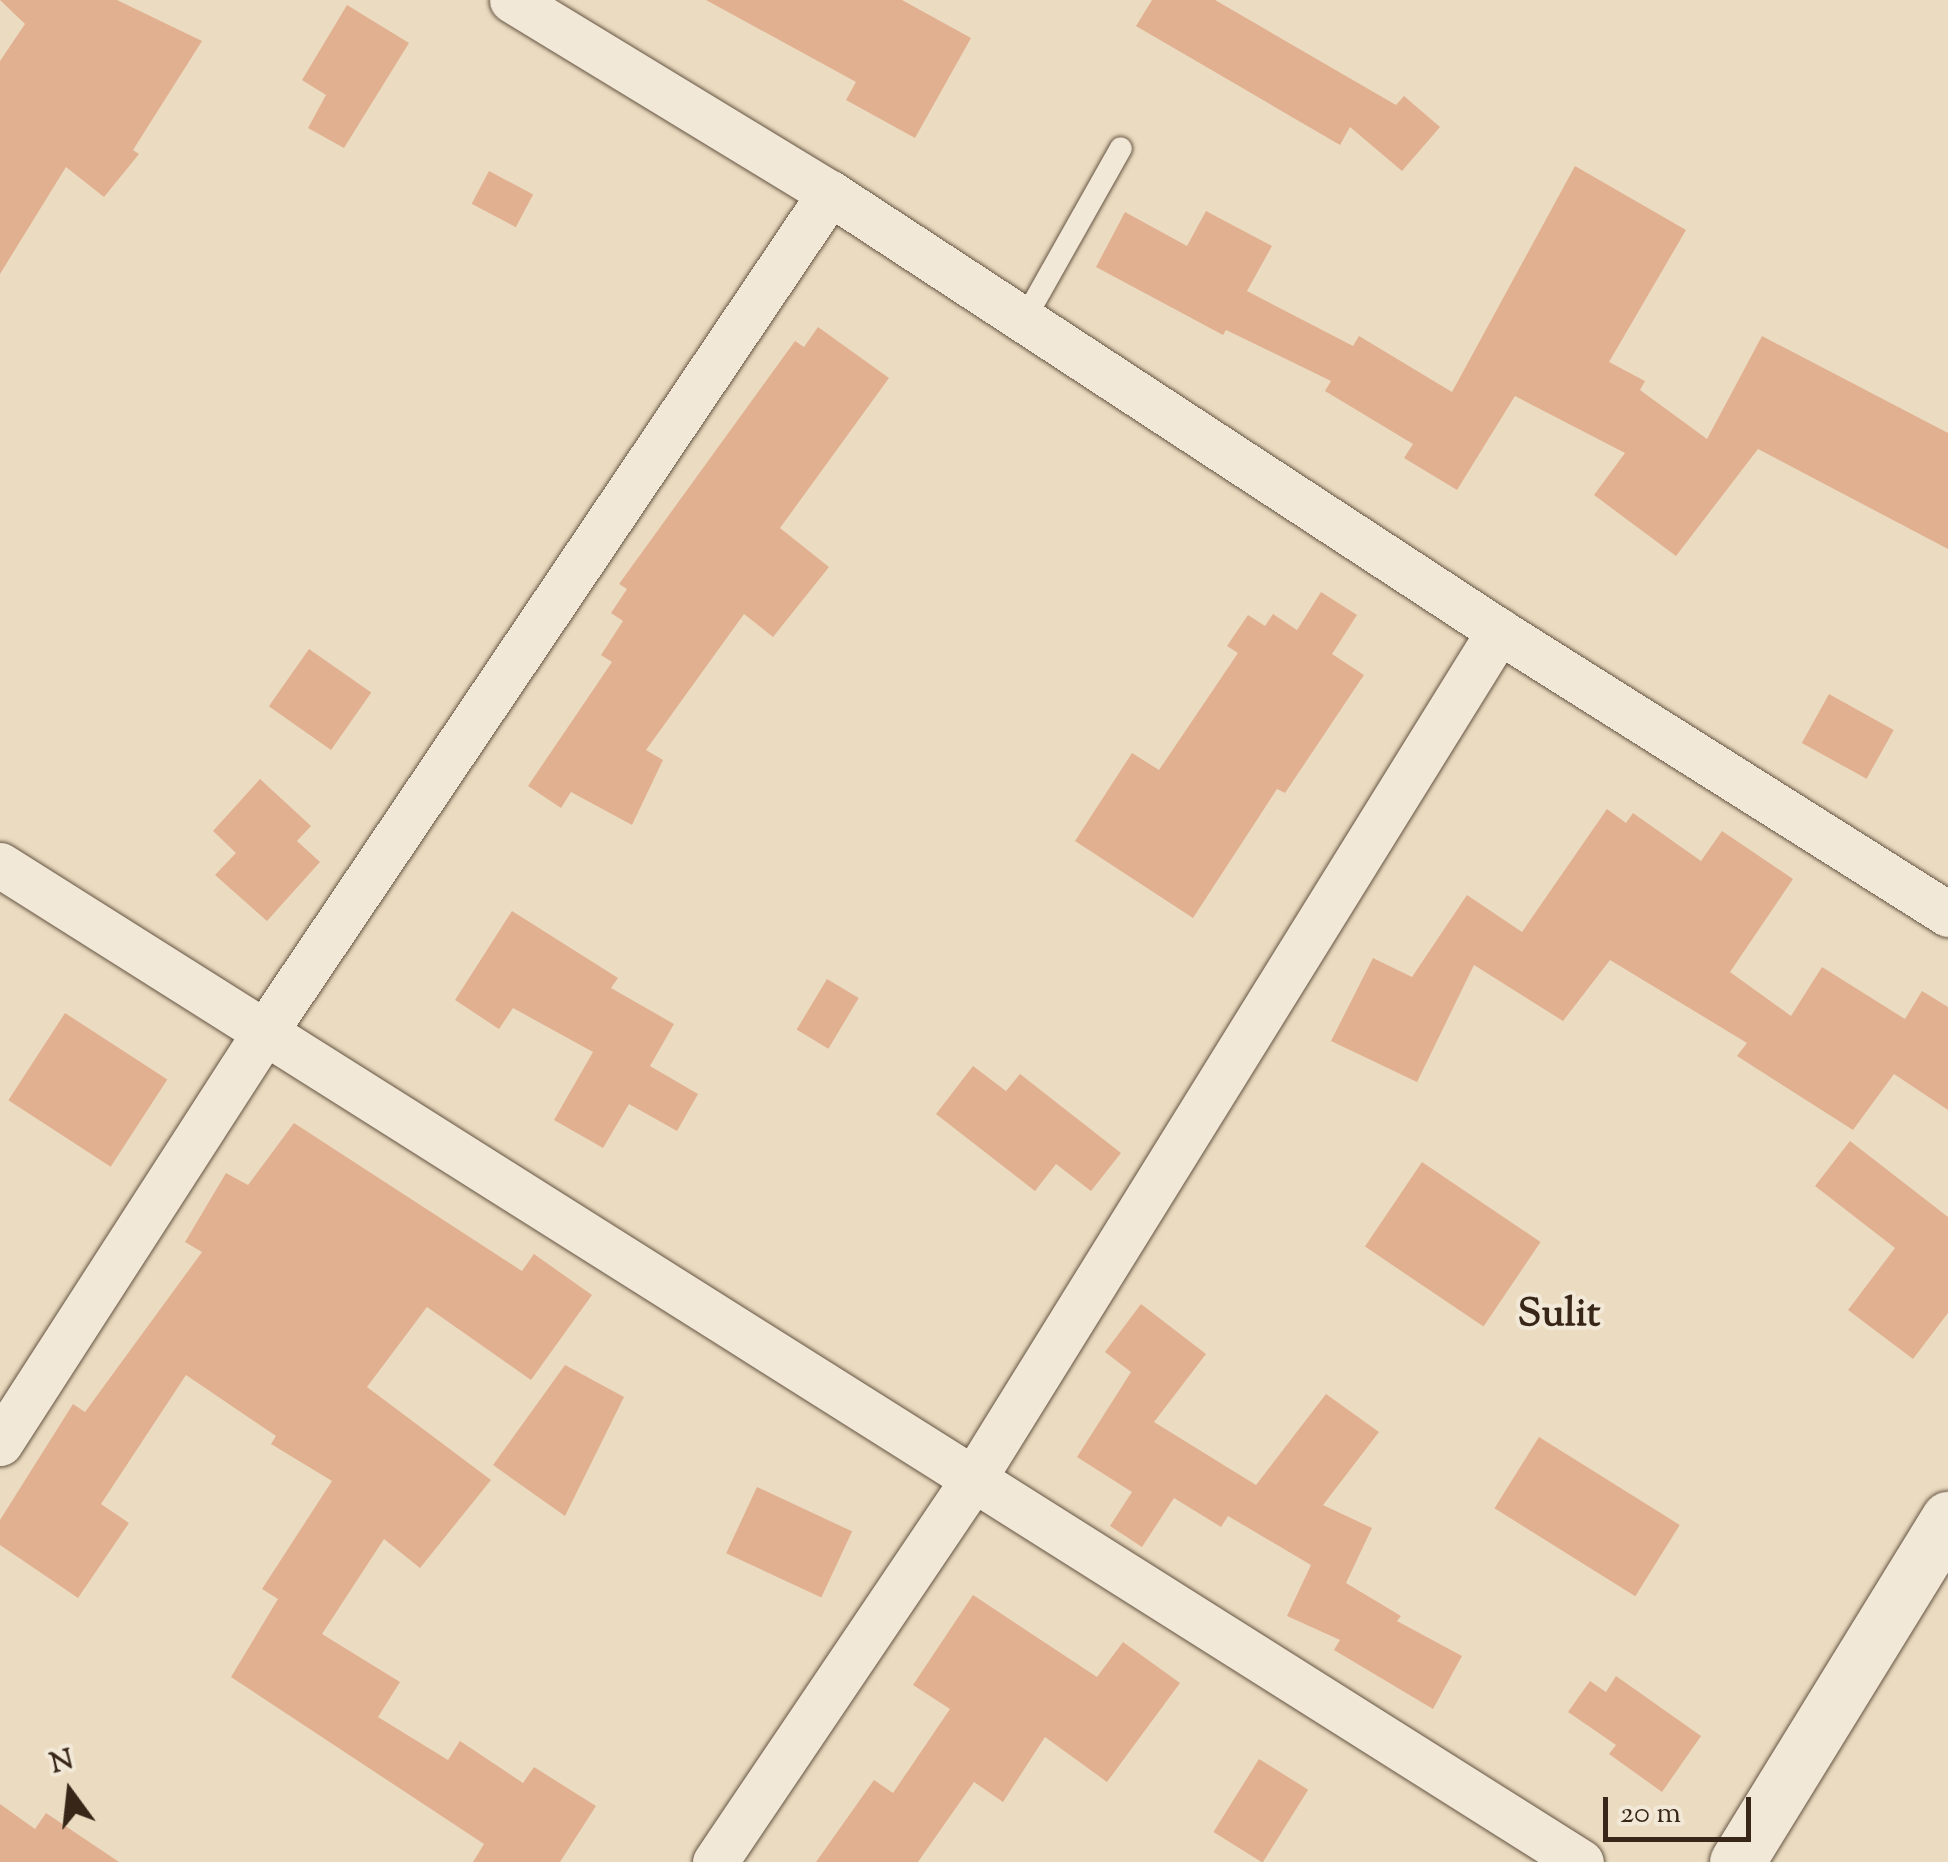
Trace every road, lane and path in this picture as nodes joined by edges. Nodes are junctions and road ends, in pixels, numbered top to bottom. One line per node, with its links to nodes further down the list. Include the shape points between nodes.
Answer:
1 (512, 0): 3 (street)
2 (1121, 148): 4 (lane)
3 (830, 193): 4 (street); 8 (street)
4 (1024, 320): 5 (street)
5 (1498, 631): 7 (street); 10 (street)
6 (0, 865): 8 (street)
7 (1948, 914)
8 (264, 1033): 9 (street); 10 (street)
9 (0, 1443)
10 (974, 1478): 12 (street); 13 (street)
11 (1948, 1519): 14 (street)
12 (715, 1862)
13 (1582, 1862)
14 (1736, 1862)

